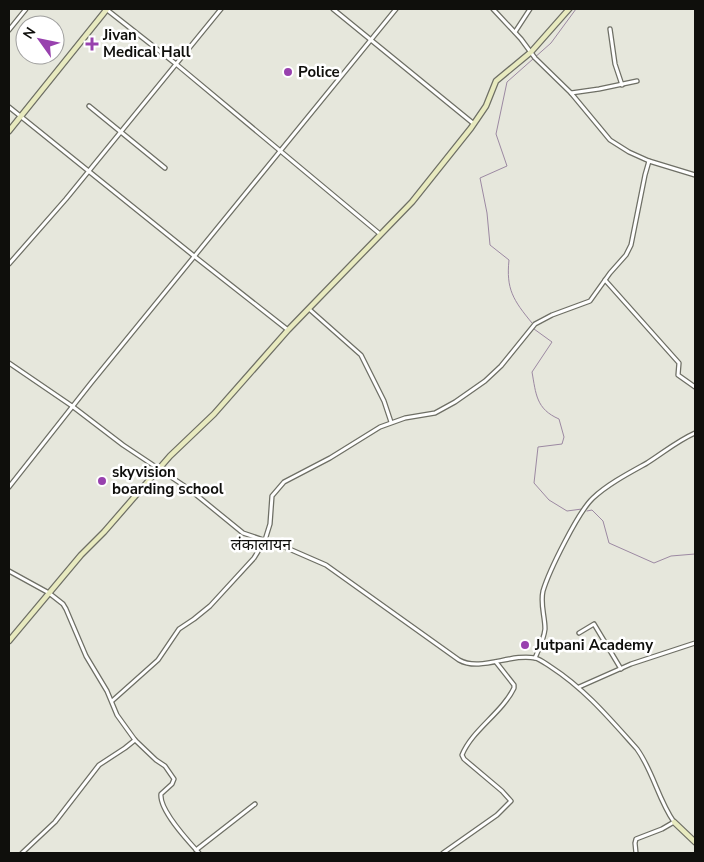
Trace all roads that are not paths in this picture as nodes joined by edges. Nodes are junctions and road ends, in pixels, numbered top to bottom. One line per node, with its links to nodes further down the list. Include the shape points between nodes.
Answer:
1 (26, 9): 10 (street)
2 (106, 9): 14 (street); 20 (street)
3 (221, 9): 14 (street)
4 (334, 9): 12 (street)
5 (396, 9): 12 (street)
6 (493, 9): 11 (street)
7 (530, 9): 11 (street)
8 (569, 9): 13 (street)
9 (610, 29): 16 (street, via 615,64)
10 (9, 30)
11 (515, 32): 13 (street)
12 (370, 39): 21 (street); 24 (street)
13 (531, 52): 17 (street); 21 (street, via 496,81)
14 (176, 64): 23 (street); 24 (street)
15 (636, 81): 16 (street)
16 (622, 84): 17 (street)
17 (571, 93): 25 (street, via 610,140)
18 (89, 106): 23 (street)
19 (9, 107): 20 (street)
20 (21, 116): 22 (street); 27 (street)
21 (474, 124): 29 (street, via 412,202)
22 (9, 131)
23 (121, 131): 26 (street); 27 (street)
24 (280, 150): 29 (street); 30 (street)
25 (650, 160): 28 (street); 32 (street, via 631,245)
26 (165, 168)
27 (89, 170): 30 (street); 31 (street)
28 (695, 174)
29 (380, 234): 33 (street)
30 (194, 256): 34 (street); 37 (street)
31 (9, 264)
32 (605, 280): 36 (street, via 679,363 678,375); 38 (street, via 590,301 535,324 501,366 455,402 435,414)
33 (309, 309): 34 (street); 38 (street, via 361,355)
34 (288, 330): 40 (street, via 214,414)
35 (9, 363): 37 (street)
36 (695, 387)
37 (72, 406): 40 (street); 41 (street)
38 (391, 422): 42 (street, via 284,482 272,496)
39 (695, 433): 48 (street, via 603,489 587,504 544,589 544,636)
40 (159, 469): 42 (street, via 243,533); 44 (street)
41 (9, 487)
42 (265, 540): 49 (street, via 326,566 467,665); 52 (street, via 254,558 210,606 179,629 158,660)
43 (9, 571): 44 (street)
44 (49, 593): 46 (street); 52 (street, via 66,609 86,656)
45 (579, 633): 50 (street, via 594,624)
46 (9, 641)
47 (695, 643): 50 (street)
48 (535, 658): 49 (street); 51 (street)
49 (495, 661): 59 (street, via 514,688 464,748 462,755 511,801 497,815)
50 (621, 669): 51 (street)
51 (579, 687): 55 (street, via 637,749)
52 (112, 701): 53 (street, via 117,715)
53 (135, 740): 57 (street, via 173,775 172,784 161,794 160,801); 58 (street, via 99,765 55,822)
54 (255, 804): 57 (street)
55 (674, 822): 56 (street); 60 (street, via 636,839)
56 (695, 842)
57 (198, 852)
58 (22, 853)
59 (443, 853)
60 (636, 853)

